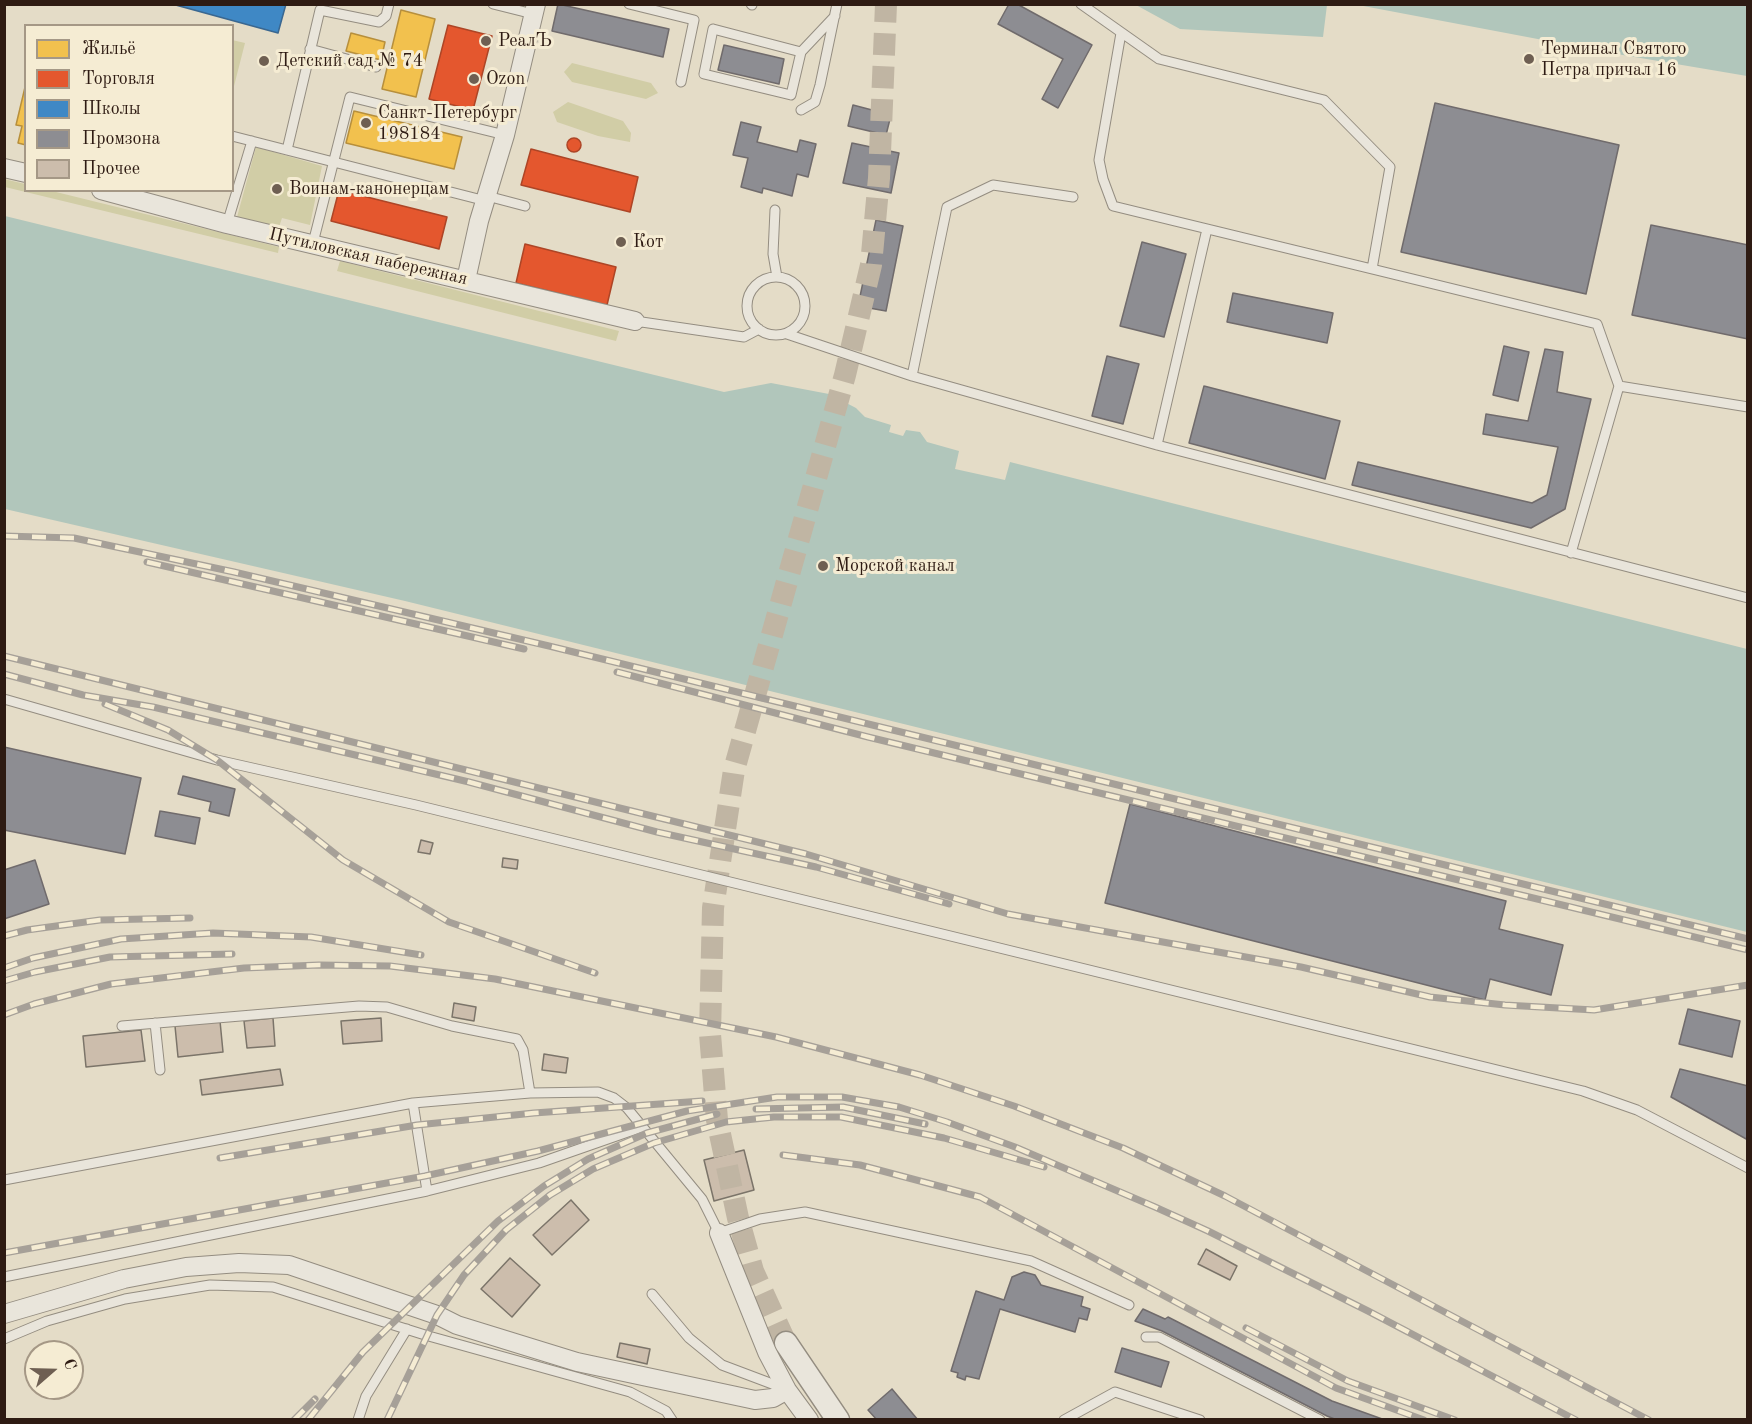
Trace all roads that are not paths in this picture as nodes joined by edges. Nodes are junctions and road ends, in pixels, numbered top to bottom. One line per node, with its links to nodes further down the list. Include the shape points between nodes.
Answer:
1 (389, 4): 9 (lane, via 386,16 379,22 320,10)
2 (493, 4): 6 (lane)
3 (629, 4): 12 (lane, via 694,20)
4 (837, 4): 7 (lane)
5 (1081, 4): 8 (lane)
6 (534, 9): 14 (street)
7 (835, 16): 10 (lane); 13 (lane, via 818,93 814,102)
8 (1121, 33): 27 (lane, via 1099,160 1113,206); 29 (lane, via 1159,59 1324,100 1389,167)
9 (310, 49): 11 (lane); 17 (lane)
10 (801, 52): 10 (lane, via 713,29 704,74 791,94)
11 (376, 68)
12 (681, 82)
13 (801, 110)
14 (505, 135): 18 (lane, via 350,97); 23 (street)
15 (234, 136): 16 (lane)
16 (252, 141): 17 (lane); 26 (lane)
17 (287, 150): 18 (lane)
18 (333, 162): 23 (lane); 28 (lane)
19 (4, 168): 20 (street)
20 (24, 173)
21 (108, 192): 26 (street, Путиловская набережная)
22 (1073, 197): 35 (lane, via 993,185 947,207)
23 (487, 199): 24 (lane); 31 (street)
24 (525, 206)
25 (775, 210): 30 (lane)
26 (227, 224): 28 (street, Путиловская набережная)
27 (1207, 229): 29 (lane); 38 (lane)
28 (313, 243): 31 (street, Путиловская набережная)
29 (1372, 269): 36 (lane, via 1597,324)
30 (777, 277): 33 (lane, via 756,285 750,294 749,317); 34 (lane, via 798,286 806,307 796,328)
31 (466, 280): 32 (street, Путиловская набережная)
32 (635, 321): 33 (lane, via 744,337)
33 (759, 329): 34 (lane, via 775,336)
34 (787, 334): 35 (lane)
35 (912, 376): 38 (lane)
36 (1619, 386): 37 (lane); 39 (lane)
37 (1748, 407)
38 (1157, 445): 39 (lane)
39 (1571, 553): 40 (lane)
40 (1748, 598)
41 (4, 699): 48 (lane, via 218,760 1582,1091 1637,1110)
42 (155, 1023): 43 (lane); 44 (lane); 45 (lane, via 387,1007 517,1039 523,1050)
43 (122, 1026)
44 (160, 1070)
45 (530, 1093): 46 (lane); 47 (lane, via 598,1092 627,1108)
46 (413, 1103): 49 (lane); 50 (lane)
47 (642, 1127): 50 (lane, via 539,1163); 51 (lane, via 702,1198)
48 (1748, 1168)
49 (4, 1180)
50 (427, 1191): 52 (lane)
51 (719, 1233): 54 (lane, via 760,1219 805,1212 1032,1261); 60 (street, via 767,1352)
52 (4, 1277)
53 (652, 1294): 60 (lane, via 688,1338 723,1365)
54 (1129, 1305)
55 (4, 1314): 60 (street, via 124,1279 186,1267 290,1265 577,1362 755,1400 773,1398)
56 (407, 1329): 58 (lane, via 273,1287 210,1285 126,1299 47,1321); 61 (lane, via 366,1396); 62 (lane, via 630,1392 666,1411)
57 (1146, 1337): 67 (lane, via 1159,1337)
58 (4, 1339)
59 (786, 1343): 64 (street)
60 (787, 1390): 63 (street)
61 (358, 1419)
62 (672, 1419)
63 (809, 1419)
64 (838, 1419)
65 (1064, 1419): 66 (lane, via 1115,1392)
66 (1200, 1419)
67 (1320, 1419)

